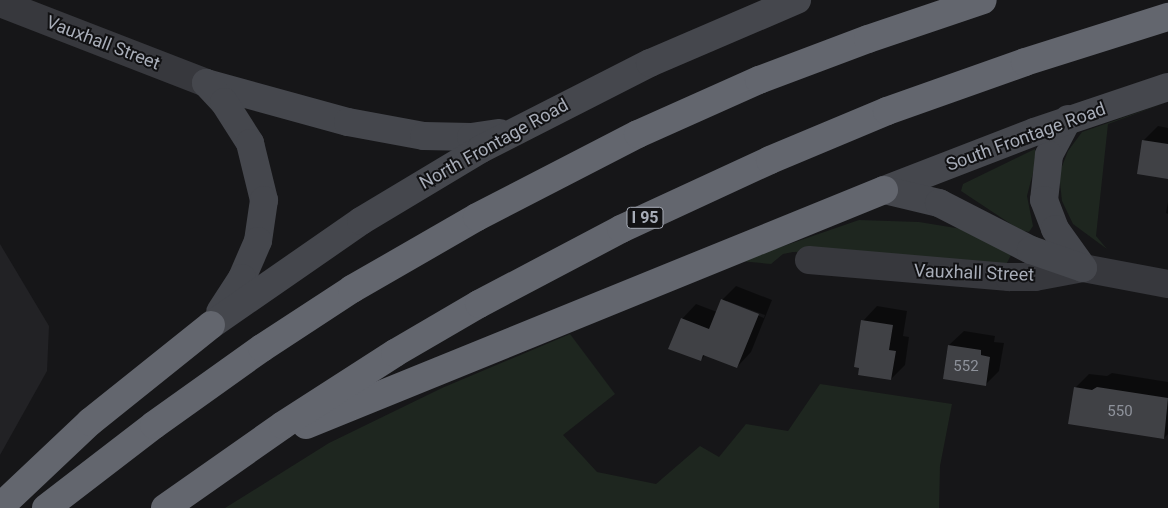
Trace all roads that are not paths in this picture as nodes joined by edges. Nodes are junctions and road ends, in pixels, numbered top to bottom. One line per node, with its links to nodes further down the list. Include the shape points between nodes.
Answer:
1 (797, 0): 8 (main road, North Frontage Road, via 650,63)
2 (983, 0): 16 (highway, via 759,80 638,134 502,204 360,285 262,348 147,430)
3 (0, 4): 5 (street, Vauxhall Street)
4 (1168, 17): 14 (highway, I 95, via 1016,65 887,111 693,196 565,258 448,321)
5 (206, 83): 8 (main road, via 348,122 424,136 470,137); 13 (main road, via 228,108 250,143 264,200 258,241 235,291)
6 (1168, 87): 7 (main road, South Frontage Road)
7 (1068, 120): 9 (main road, South Frontage Road); 11 (main road, via 1049,155 1044,200 1055,229)
8 (515, 131): 13 (main road, North Frontage Road, via 391,201)
9 (884, 190): 11 (main road, via 940,203 1031,250); 14 (highway)
10 (809, 260): 11 (street, Vauxhall Street, via 999,277 1036,278)
11 (1083, 268): 12 (street, Vauxhall Street)
12 (1168, 284)
13 (211, 325): 15 (highway, via 90,422)
14 (251, 447): 17 (highway, I 95)
15 (0, 508)
16 (46, 508)
17 (165, 508)

